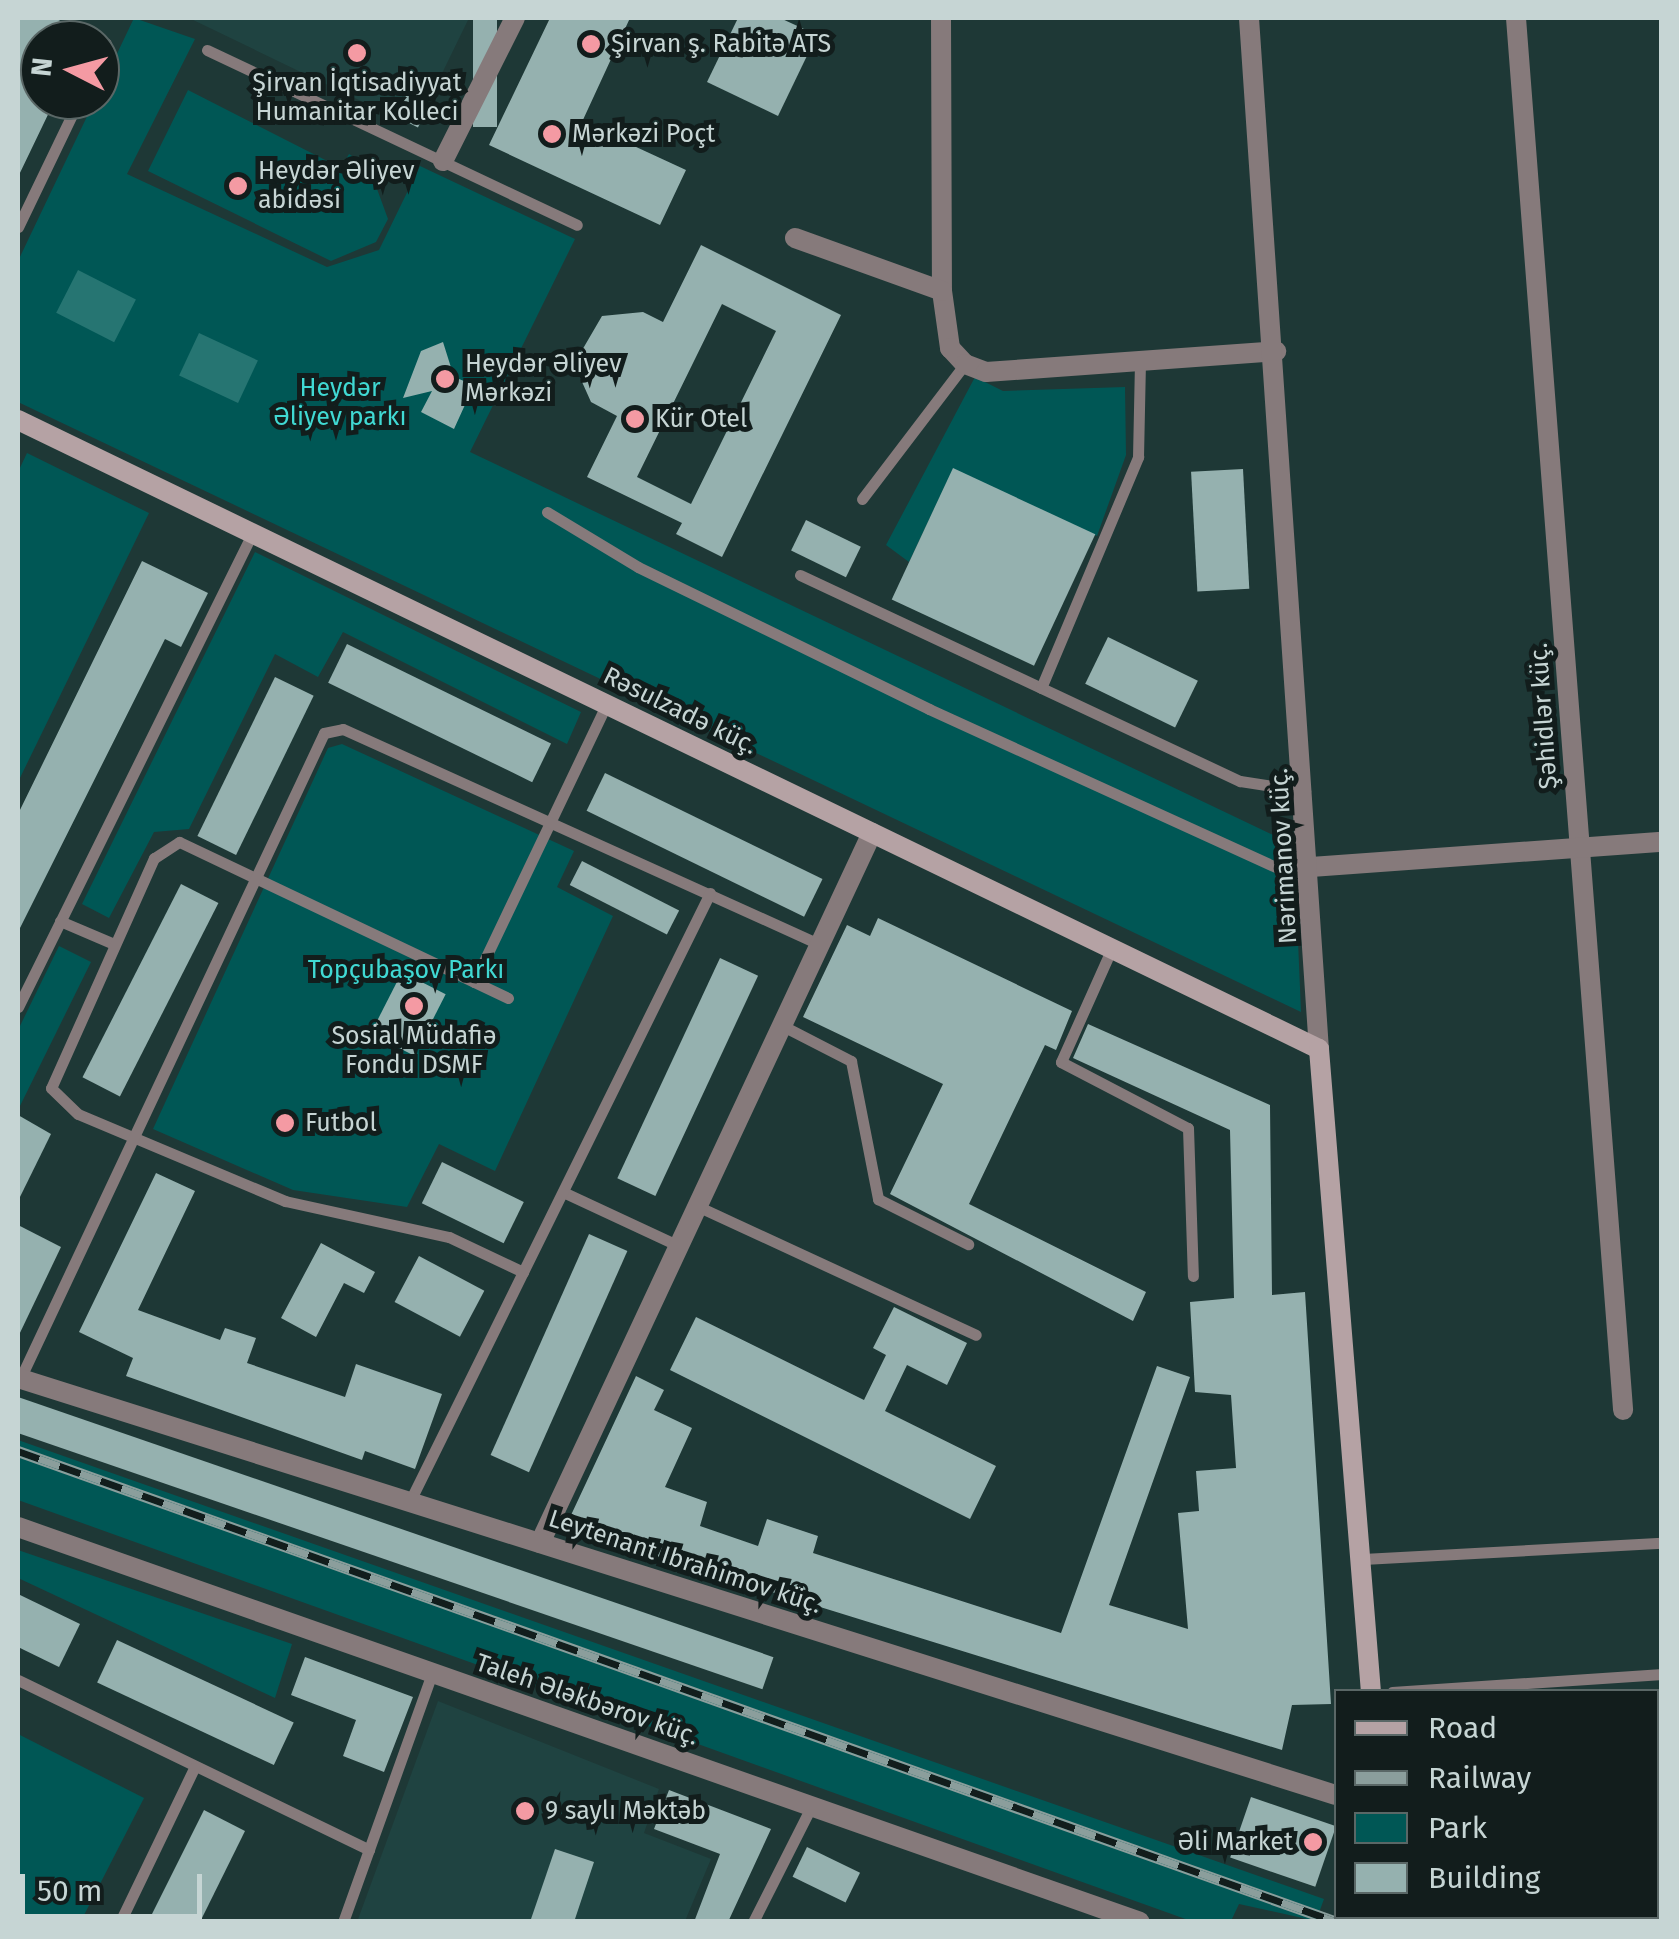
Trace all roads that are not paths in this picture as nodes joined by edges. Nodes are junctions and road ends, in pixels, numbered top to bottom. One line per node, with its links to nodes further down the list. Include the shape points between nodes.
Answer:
1 (514, 18): 7 (street)
2 (941, 18): 11 (street)
3 (1250, 18): 12 (street, Nərimanov küç.)
4 (1516, 18): 26 (street, Şəhidlər küç.)
5 (208, 50): 7 (lane)
6 (69, 120): 9 (lane)
7 (442, 161): 8 (lane)
8 (577, 225)
9 (18, 228)
10 (795, 238): 11 (street)
11 (942, 291): 14 (street, via 950,348)
12 (1276, 351): 13 (street); 22 (street, Nərimanov küç.)
13 (1140, 360): 14 (street, via 986,372); 20 (lane, via 1138,457)
14 (965, 364): 16 (lane)
15 (18, 420): 18 (main road, Rəsulzadə küç.)
16 (862, 500)
17 (547, 512): 27 (lane, via 638,567 928,709)
18 (254, 530): 21 (main road, Rəsulzadə küç.); 30 (lane)
19 (800, 575): 20 (lane)
20 (1041, 688): 22 (lane, via 1240,781)
21 (607, 702): 23 (lane); 24 (main road, Rəsulzadə küç.)
22 (1305, 791): 27 (street, Nərimanov küç.)
23 (550, 820): 28 (lane, via 343,729 324,733); 29 (lane); 34 (lane)
24 (872, 833): 32 (street); 33 (main road, Rəsulzadə küç.)
25 (1662, 842): 26 (street)
26 (1578, 848): 27 (street); 48 (street, Şəhidlər küç.)
27 (1311, 875): 38 (street, Nərimanov küç.)
28 (252, 876): 31 (lane, via 180,842 165,846); 34 (lane); 39 (lane)
29 (710, 893): 32 (lane); 40 (lane)
30 (60, 921): 31 (lane); 36 (lane)
31 (114, 944): 39 (lane, via 51,1088 78,1114)
32 (819, 944): 37 (street)
33 (1112, 948): 38 (main road, Rəsulzadə küç.); 45 (lane, via 1061,1062 1188,1128)
34 (474, 982): 35 (lane)
35 (508, 998)
36 (18, 1007)
37 (781, 1025): 41 (street); 42 (lane, via 851,1061 878,1199)
38 (1319, 1050): 53 (main road, Nərimanov küç.)
39 (132, 1137): 44 (lane, via 320,1214 422,1229); 47 (lane)
40 (563, 1192): 43 (lane); 44 (lane)
41 (697, 1206): 43 (street); 46 (lane)
42 (968, 1244)
43 (679, 1246): 51 (street)
44 (523, 1272): 49 (lane)
45 (1193, 1276)
46 (976, 1334)
47 (18, 1378): 49 (street, Leytenant Ibrahimov küç.)
48 (1623, 1410)
49 (410, 1501): 51 (street, Leytenant Ibrahimov küç.)
50 (18, 1527): 54 (street, Taleh Ələkbərov küç.)
51 (540, 1542): 60 (street, Leytenant Ibrahimov küç.)
52 (1662, 1543): 53 (lane)
53 (1363, 1559): 57 (main road, Nərimanov küç.)
54 (432, 1673): 61 (street, Taleh Ələkbərov küç.); 62 (lane)
55 (1662, 1674): 58 (lane)
56 (18, 1680): 59 (lane)
57 (1371, 1689)
58 (1437, 1689)
59 (194, 1768): 62 (lane); 63 (lane)
60 (1334, 1794)
61 (813, 1804): 65 (lane); 66 (street, Taleh Ələkbərov küç.)
62 (368, 1850): 64 (lane)
63 (120, 1922)
64 (343, 1922)
65 (752, 1922)
66 (1140, 1922)

